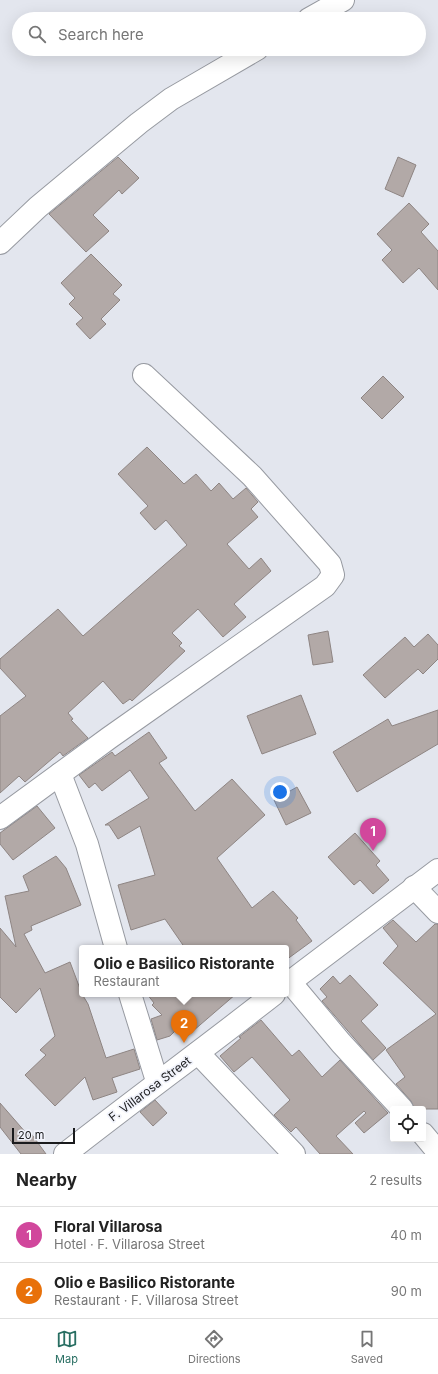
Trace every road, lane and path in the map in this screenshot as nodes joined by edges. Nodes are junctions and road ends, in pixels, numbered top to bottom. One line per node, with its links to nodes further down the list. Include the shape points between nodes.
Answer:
1 (343, 0): 2 (street)
2 (322, 12)
3 (245, 56): 4 (street, via 171,100 138,123 38,206)
4 (0, 243)
5 (144, 375): 6 (street, via 252,476 330,564 333,574 325,586)
6 (60, 774): 7 (street); 11 (street, via 87,844)
7 (0, 818)
8 (438, 870): 9 (street, F. Villarosa Street)
9 (414, 887): 10 (street); 12 (street, F. Villarosa Street)
10 (438, 912)
11 (115, 945)
12 (289, 982)
13 (289, 993): 18 (street, via 341,1043)
14 (131, 997): 17 (street)
15 (270, 997): 16 (street, F. Villarosa Street)
16 (198, 1053): 17 (street, F. Villarosa Street); 22 (street)
17 (157, 1081): 21 (street, F. Villarosa Street)
18 (399, 1106)
19 (426, 1138): 20 (street)
20 (438, 1152)
21 (65, 1154)
22 (294, 1154)

